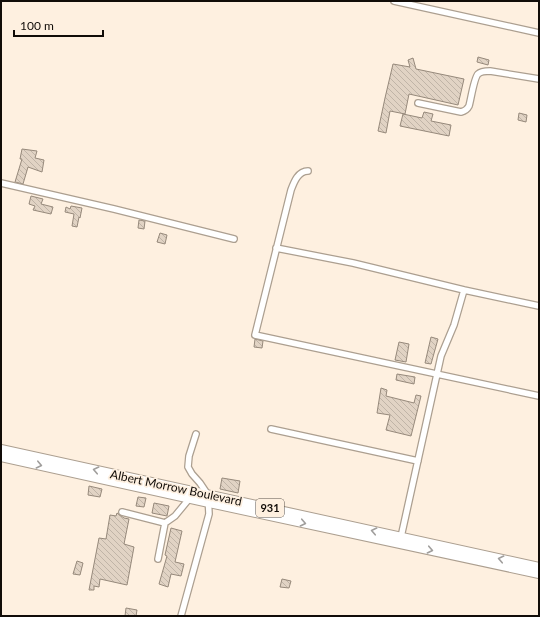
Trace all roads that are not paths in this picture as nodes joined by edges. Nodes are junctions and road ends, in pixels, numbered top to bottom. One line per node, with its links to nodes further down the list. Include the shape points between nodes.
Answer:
1 (394, 1): 2 (street)
2 (539, 33)
3 (539, 79): 4 (street, via 482,71 477,74 469,106 465,111)
4 (418, 103)
5 (308, 171): 8 (street, via 302,172 293,185)
6 (1, 183): 7 (street)
7 (234, 239)
8 (276, 248): 9 (street, via 353,263); 11 (street, via 255,335)
9 (464, 290): 10 (street); 11 (street)
10 (539, 306)
11 (437, 374): 12 (street); 17 (street)
12 (539, 396)
13 (271, 429): 17 (street)
14 (196, 434): 19 (street, via 188,467)
15 (1, 449): 19 (highway, Albert Morrow Boulevard / 931, one-way to 15)
16 (1, 457): 18 (highway, Albert Morrow Boulevard / 931, one-way to 18)
17 (418, 462): 22 (street)
18 (189, 499): 19 (highway, Albert Morrow Boulevard / 931); 21 (street, via 175,516)
19 (208, 499): 22 (highway, Albert Morrow Boulevard / 931, one-way to 19); 25 (highway, Albert Morrow Boulevard / 931, one-way to 25); 26 (street, via 209,514)
20 (122, 512): 21 (street)
21 (165, 523): 23 (street)
22 (401, 537): 24 (highway, Albert Morrow Boulevard / 931, one-way to 22)
23 (158, 559)
24 (539, 567)
25 (539, 574)
26 (181, 616)

